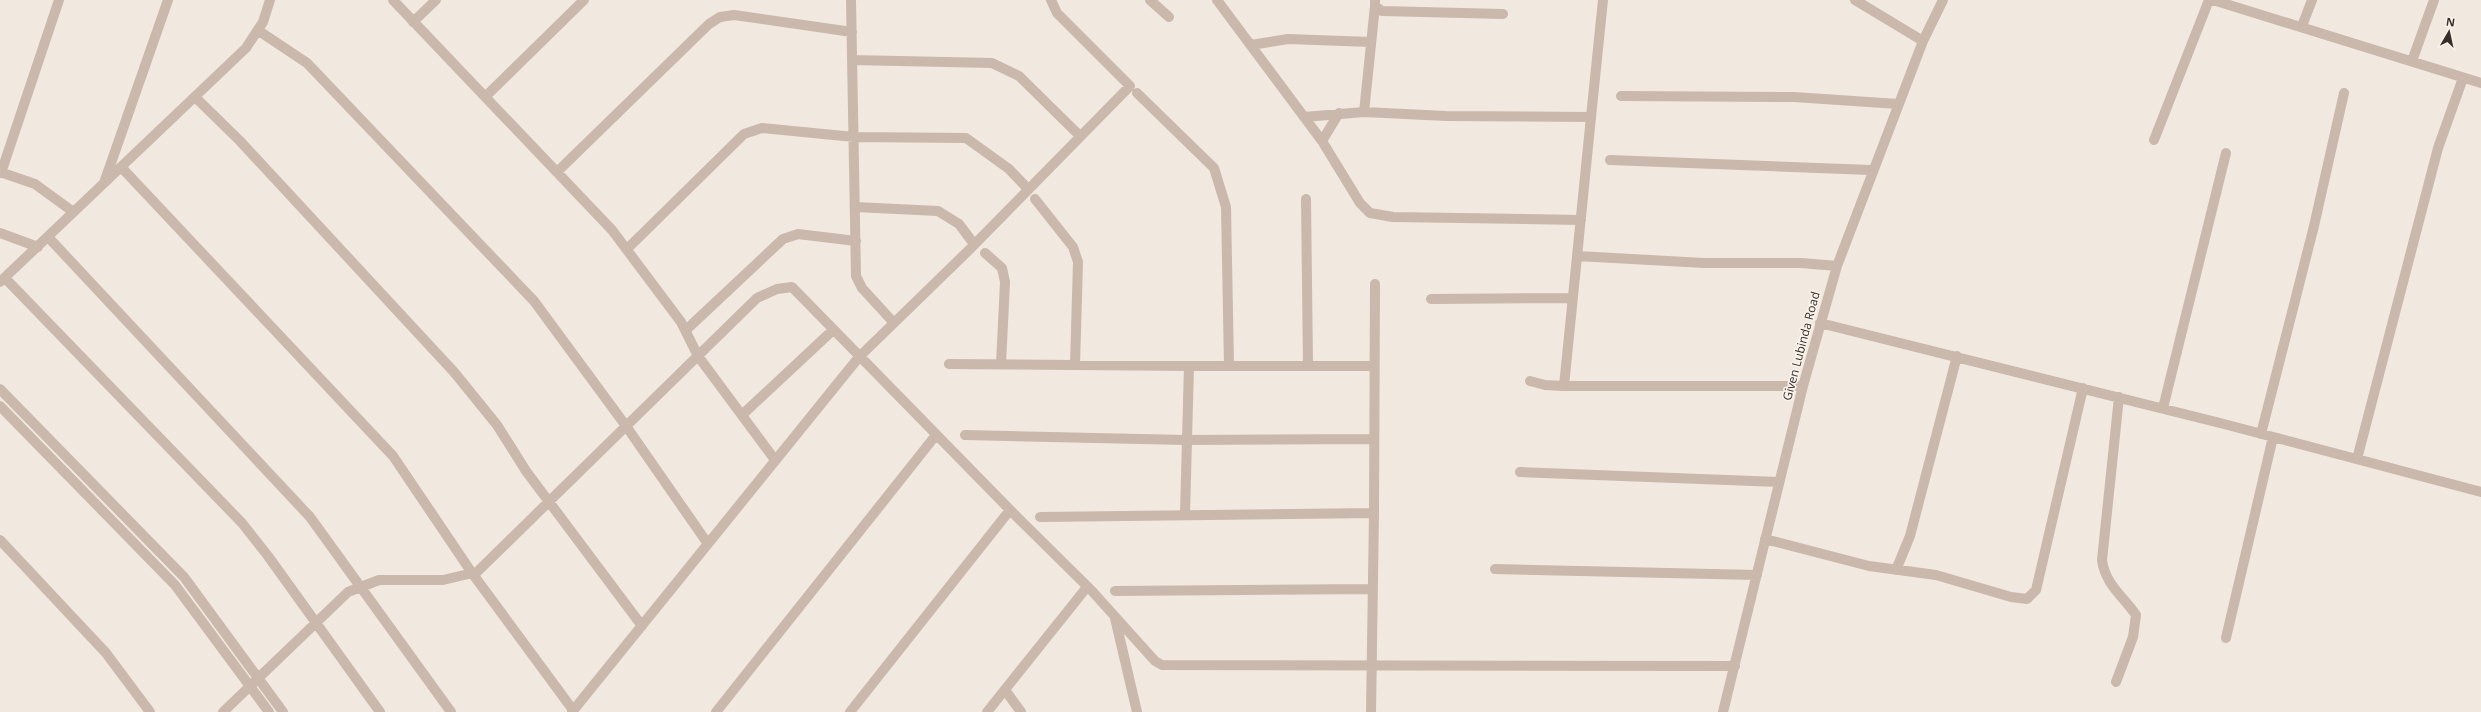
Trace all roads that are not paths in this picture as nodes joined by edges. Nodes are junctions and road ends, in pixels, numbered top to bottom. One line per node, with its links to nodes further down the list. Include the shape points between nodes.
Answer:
1 (59, 0): 50 (street)
2 (168, 0): 52 (street)
3 (270, 0): 23 (street)
4 (393, 0): 21 (street)
5 (436, 0): 21 (street)
6 (584, 0): 36 (street)
7 (851, 0): 24 (street)
8 (1051, 0): 42 (street, via 1057,12 1130,86)
9 (1150, 0): 20 (street)
10 (1217, 0): 27 (street)
11 (1603, 0): 41 (street)
12 (1855, 0): 25 (street)
13 (1943, 0): 25 (street, Given Lubinda Road)
14 (2209, 0): 44 (street)
15 (2213, 0): 22 (street)
16 (2312, 0): 22 (street)
17 (2434, 0): 29 (street)
18 (1375, 3): 19 (street, via 1382,11); 26 (street)
19 (1503, 14)
20 (1169, 17)
21 (413, 22): 36 (street)
22 (2302, 26): 29 (street)
23 (258, 30): 34 (street, via 246,48); 95 (street, via 307,63 534,301)
24 (852, 32): 28 (street); 51 (street, via 742,15 720,17 709,24)
25 (1922, 41): 37 (street, Given Lubinda Road)
26 (1371, 42): 27 (street, via 1288,39); 38 (street)
27 (1251, 45): 40 (street)
28 (852, 60): 42 (street, via 992,63 1019,76); 43 (street)
29 (2412, 61): 30 (street)
30 (2463, 78): 31 (street); 102 (street, via 2438,148)
31 (2481, 83)
32 (1137, 93): 81 (street, via 1214,168 1223,190 1226,207)
33 (2344, 93): 96 (street, via 2314,226)
34 (196, 96): 48 (street); 107 (street, via 454,372 497,425)
35 (1621, 96): 37 (street, via 1794,97)
36 (485, 97): 51 (street)
37 (1898, 104): 49 (street, Given Lubinda Road)
38 (1364, 112): 39 (street); 41 (street, via 1446,116)
39 (1339, 113): 40 (street); 45 (street)
40 (1304, 117): 45 (street)
41 (1590, 117): 58 (street)
42 (1080, 136): 53 (street)
43 (854, 137): 53 (street, via 966,138 1009,169); 56 (street); 64 (street, via 762,128 744,134)
44 (2154, 140)
45 (1322, 141): 58 (street, via 1360,203 1370,214 1394,217)
46 (2226, 153): 93 (street)
47 (1610, 160): 49 (street)
48 (122, 168): 52 (street); 117 (street, via 393,456)
49 (1871, 170): 67 (street, Given Lubinda Road)
50 (1, 172): 57 (street, via 35,184)
51 (556, 172): 64 (street)
52 (103, 186): 57 (street)
53 (1028, 189): 62 (street)
54 (1035, 199): 82 (street, via 1073,247 1077,258)
55 (1306, 199): 83 (street)
56 (855, 207): 61 (street); 62 (street, via 938,211 960,224)
57 (72, 211): 60 (street)
58 (1581, 220): 66 (street)
59 (0, 233): 63 (street)
60 (48, 237): 63 (street); 119 (street, via 290,494)
61 (856, 241): 72 (street, via 856,276 862,288); 74 (street, via 798,234 783,238)
62 (974, 244): 72 (street)
63 (38, 247): 68 (street)
64 (627, 249): 74 (street)
65 (985, 253): 80 (street, via 1002,268 1005,282)
66 (1578, 256): 67 (street, via 1704,263 1801,263); 70 (street)
67 (1837, 266): 73 (street, Given Lubinda Road)
68 (2, 280): 124 (street, via 242,523)
69 (1375, 284): 85 (street)
70 (1573, 298): 71 (street); 87 (street)
71 (1431, 299)
72 (894, 323): 78 (street)
73 (1820, 323): 77 (street); 88 (street, Given Lubinda Road)
74 (686, 330): 76 (street)
75 (833, 330): 76 (street, via 792,287 777,289 758,298); 78 (street); 94 (street)
76 (698, 356): 94 (street); 95 (street)
77 (1957, 356): 89 (street); 116 (street, via 1910,536)
78 (859, 357): 97 (street); 103 (street)
79 (949, 364): 80 (street)
80 (1001, 364): 82 (street)
81 (1229, 364): 83 (street); 84 (street)
82 (1075, 365): 84 (street)
83 (1308, 365): 85 (street)
84 (1189, 366): 101 (street)
85 (1374, 366): 100 (street)
86 (1530, 381): 87 (street)
87 (1564, 386): 88 (street)
88 (1803, 386): 105 (street, Given Lubinda Road)
89 (2083, 388): 91 (street); 116 (street, via 2042,566 2032,596 2021,599 1936,575)
90 (0, 389): 129 (street, via 184,576)
91 (2119, 397): 93 (street); 130 (street, via 2102,560 2104,573 2110,584 2136,615 2133,637)
92 (0, 406): 131 (street, via 175,584)
93 (2163, 408): 96 (street)
94 (742, 415): 103 (street)
95 (626, 426): 107 (street); 114 (street)
96 (2260, 434): 99 (street)
97 (936, 435): 108 (street); 141 (street)
98 (965, 435): 101 (street)
99 (2273, 437): 102 (street); 126 (street)
100 (1374, 439): 101 (street); 109 (street)
101 (1186, 440): 110 (street)
102 (2357, 459): 106 (street)
103 (775, 460): 114 (street)
104 (1520, 472): 105 (street)
105 (1779, 482): 112 (street, Given Lubinda Road)
106 (2481, 492)
107 (549, 502): 117 (street, via 477,572); 125 (street)
108 (1010, 510): 120 (street); 142 (street)
109 (1374, 513): 110 (street); 121 (street)
110 (1185, 514): 111 (street)
111 (1040, 517)
112 (1765, 539): 116 (street, via 1869,566); 118 (street, Given Lubinda Road)
113 (0, 540): 135 (street, via 106,653)
114 (708, 544): 125 (street)
115 (1495, 569): 118 (street)
116 (1896, 570)
117 (472, 573): 119 (street, via 443,580 379,580); 133 (street)
118 (1757, 576): 128 (street, Given Lubinda Road)
119 (360, 586): 124 (street, via 348,592); 140 (street)
120 (1087, 586): 123 (street); 132 (street)
121 (1373, 589): 122 (street); 127 (street)
122 (1115, 591)
123 (1114, 616): 127 (street, via 1155,661 1162,665); 145 (street)
124 (315, 623): 129 (street); 139 (street)
125 (642, 626): 133 (street)
126 (2226, 638)
127 (1373, 666): 128 (street); 146 (street)
128 (1735, 666): 134 (street, Given Lubinda Road)
129 (258, 678): 131 (street); 138 (street)
130 (2116, 682)
131 (250, 686): 136 (street); 137 (street)
132 (1005, 690): 143 (street); 144 (street)
133 (573, 711)
134 (1725, 711)
135 (150, 712)
136 (223, 712)
137 (269, 712)
138 (283, 712)
139 (380, 712)
140 (451, 712)
141 (716, 712)
142 (850, 712)
143 (987, 712)
144 (1021, 712)
145 (1137, 712)
146 (1371, 712)

